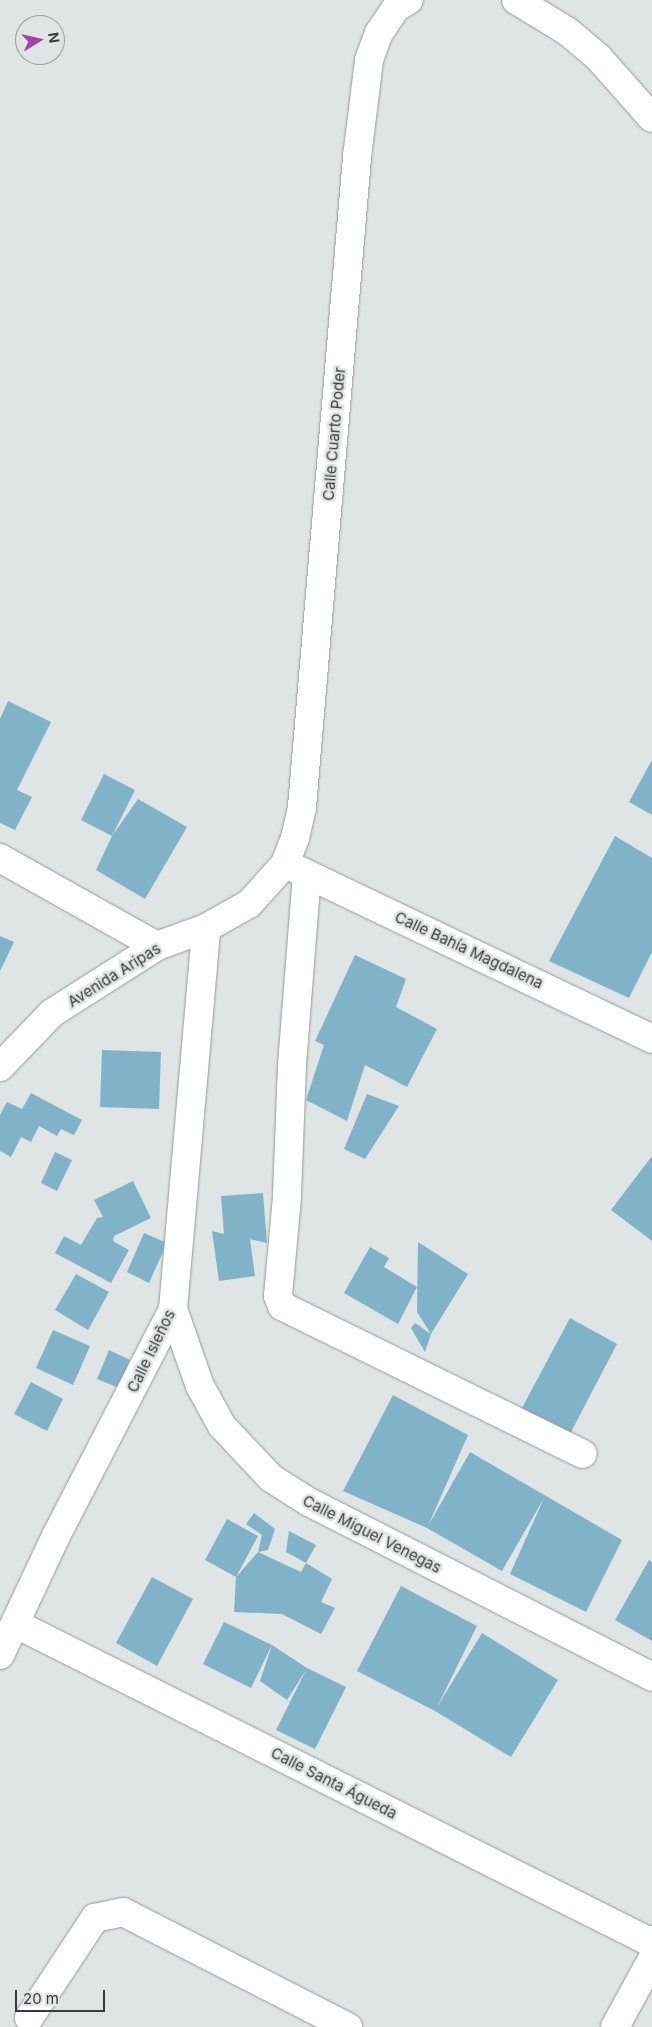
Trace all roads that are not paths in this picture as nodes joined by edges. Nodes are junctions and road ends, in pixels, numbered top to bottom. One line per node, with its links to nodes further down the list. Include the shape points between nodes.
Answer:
1 (516, 0): 3 (street, via 567,31 598,57)
2 (402, 4): 5 (street, Calle Cuarto Poder, via 378,33 368,60)
3 (652, 118)
4 (0, 858): 7 (street)
5 (296, 869): 6 (street, Avenida Aripas, via 249,904); 8 (street, Calle Bahía Magdalena); 11 (street, via 287,1197 277,1284 282,1306)
6 (206, 928): 7 (street, Avenida Aripas); 10 (street, Calle Isleños)
7 (157, 946): 9 (street, Avenida Aripas, via 52,1013)
8 (652, 1039)
9 (0, 1067)
10 (173, 1309): 12 (street, Calle Isleños, via 56,1536); 14 (street, Calle Miguel Venegas, via 200,1386 222,1426 272,1478 309,1502)
11 (583, 1454)
12 (16, 1624): 13 (street, Calle Isleños); 15 (street, Calle Santa Águeda)
13 (0, 1655)
14 (652, 1677)
15 (652, 1940)
16 (652, 1959): 19 (street)
17 (29, 2018): 18 (street, via 95,1918 123,1912)
18 (334, 2024)
19 (615, 2027)

